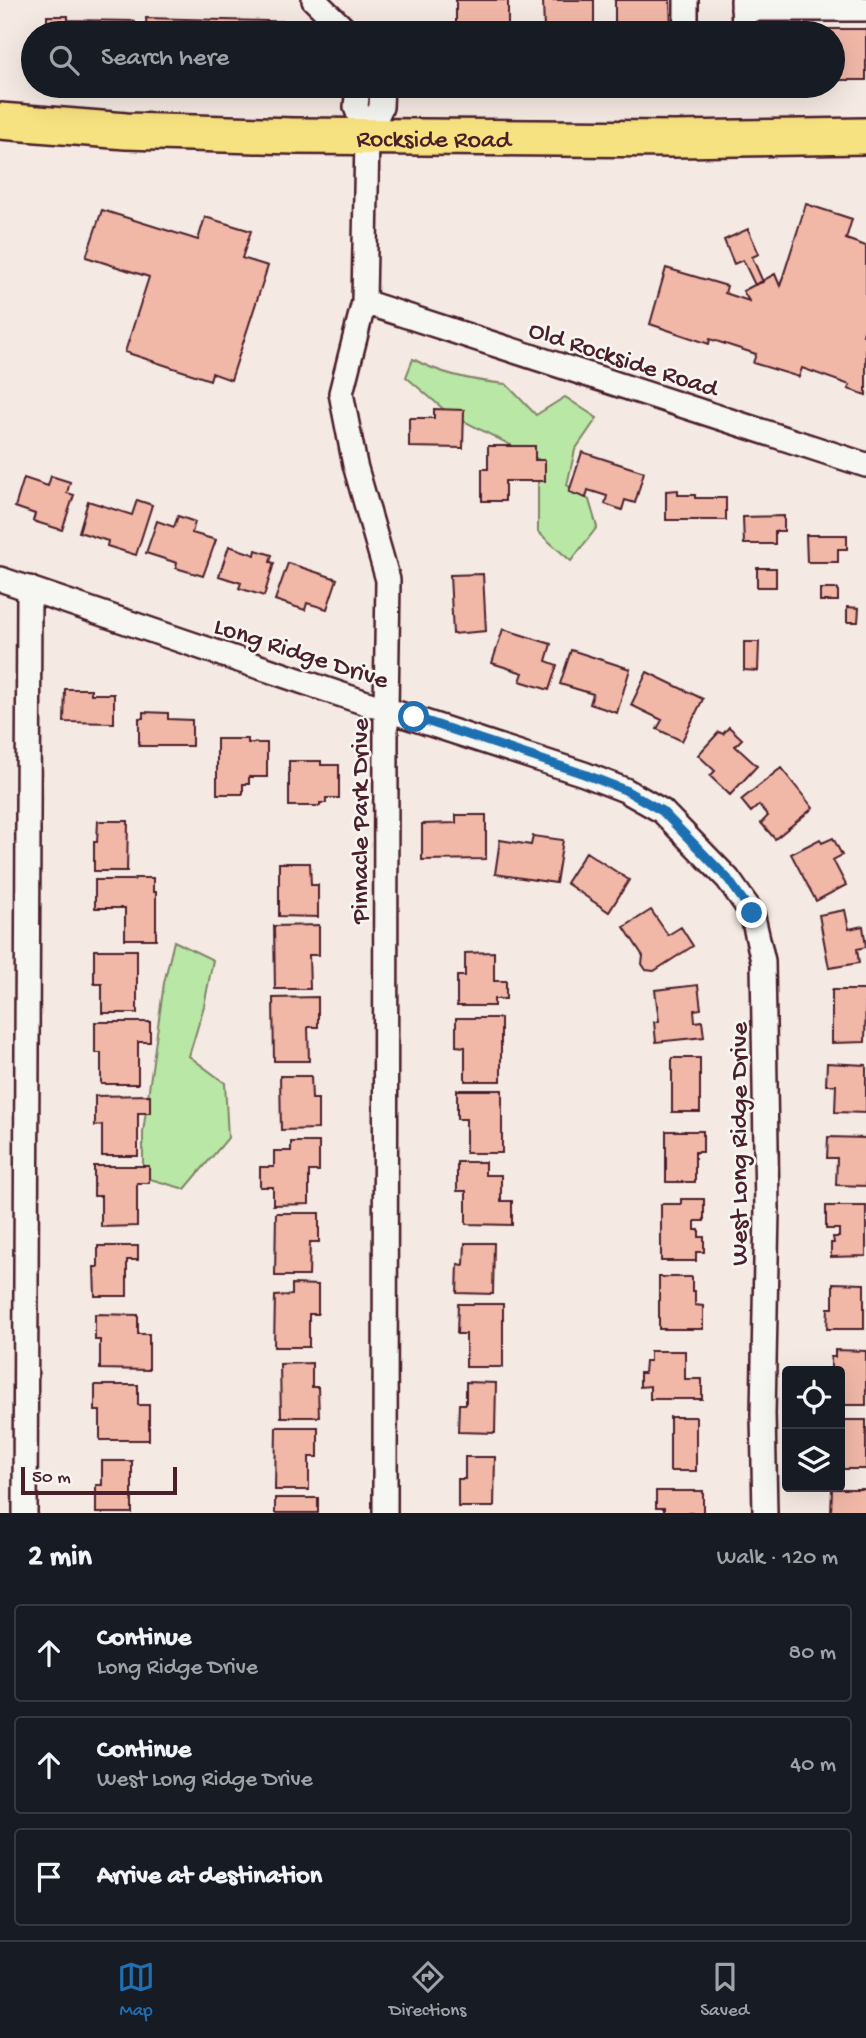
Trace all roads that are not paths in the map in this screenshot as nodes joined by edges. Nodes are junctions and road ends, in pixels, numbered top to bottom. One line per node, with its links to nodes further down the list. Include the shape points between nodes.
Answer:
1 (314, 0): 5 (street)
2 (687, 0): 6 (street)
3 (743, 4): 4 (street)
4 (866, 9)
5 (336, 21)
6 (686, 21)
7 (357, 98): 11 (street)
8 (382, 98): 11 (street)
9 (0, 121): 11 (main road, Rockside Road, via 126,131)
10 (866, 136): 11 (main road, Rockside Road)
11 (367, 137): 12 (street, Pinnacle Park Drive)
12 (364, 302): 13 (street, Old Rockside Road); 16 (street, Pinnacle Park Drive, via 341,393 355,465 388,580)
13 (866, 466)
14 (0, 579): 15 (street, Long Ridge Drive)
15 (29, 588): 16 (street, Long Ridge Drive); 18 (street)
16 (386, 709): 17 (street, Long Ridge Drive, via 584,774); 19 (street, Pinnacle Park Drive)
17 (662, 811): 20 (street, West Long Ridge Drive, via 728,879 752,913 763,961)
18 (25, 1513)
19 (385, 1513)
20 (765, 1513)

